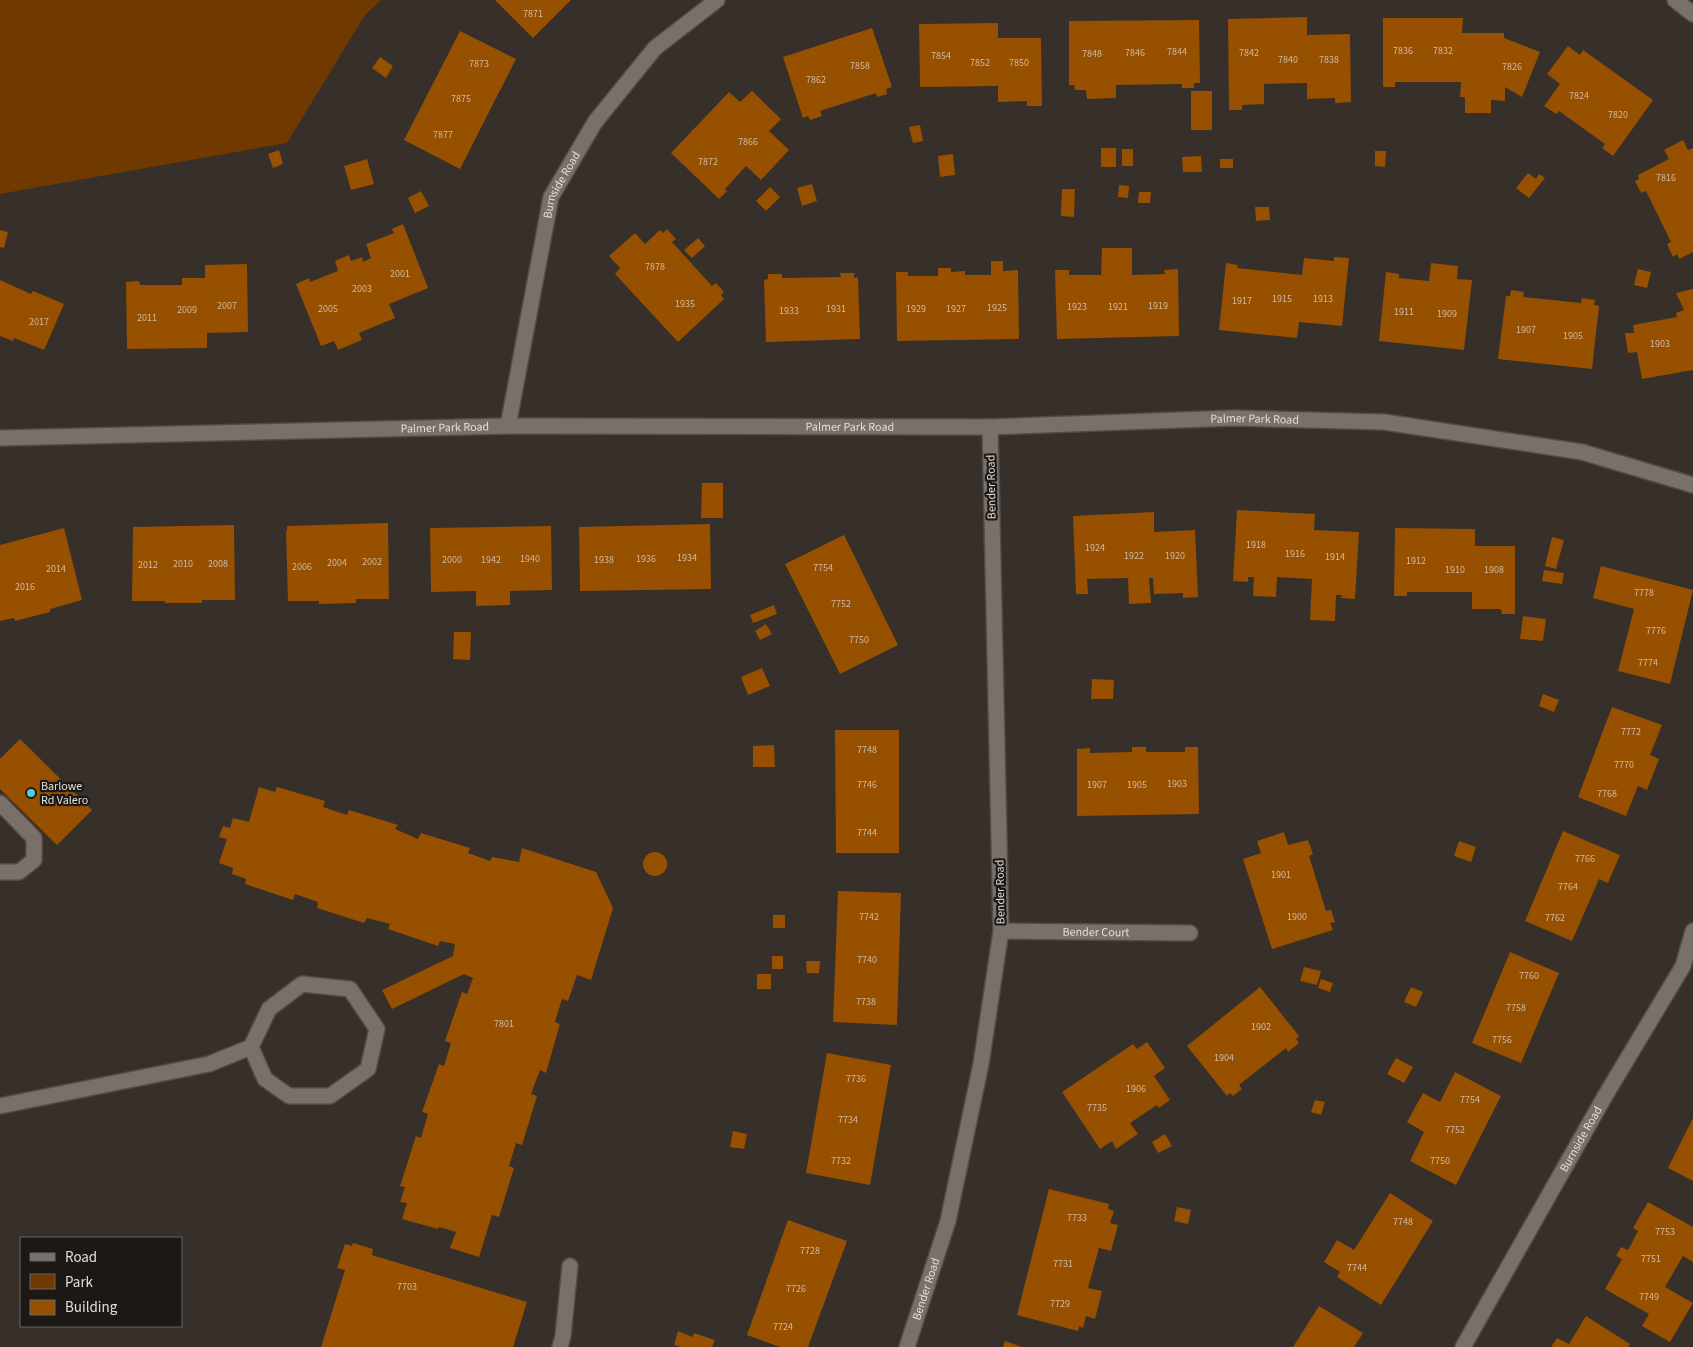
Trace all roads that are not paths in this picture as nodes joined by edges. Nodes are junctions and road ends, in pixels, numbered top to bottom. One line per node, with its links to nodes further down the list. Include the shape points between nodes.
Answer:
1 (717, 0): 4 (street, Burnside Road, via 655,48 595,122 551,198)
2 (1674, 0): 3 (street)
3 (1693, 14)
4 (508, 426): 5 (street, Palmer Park Road); 6 (street, Palmer Park Road)
5 (990, 426): 7 (street, Palmer Park Road, via 1234,418 1384,422 1582,452); 10 (street, Bender Road)
6 (0, 438)
7 (1693, 485)
8 (0, 803): 9 (street, via 34,838 34,860 19,872)
9 (0, 872)
10 (1001, 930): 12 (street, Bender Court); 18 (street, Bender Road, via 981,1064 948,1221)
11 (1693, 931): 13 (street, Burnside Road)
12 (1190, 933)
13 (1688, 968): 19 (street, Burnside Road, via 1590,1120)
14 (251, 1047): 14 (street, via 269,1009 302,984 350,989 377,1029 368,1069 330,1096 290,1096 265,1079); 15 (street, via 210,1064)
15 (0, 1106)
16 (570, 1266): 17 (street)
17 (560, 1347)
18 (907, 1347)
19 (1463, 1347)

